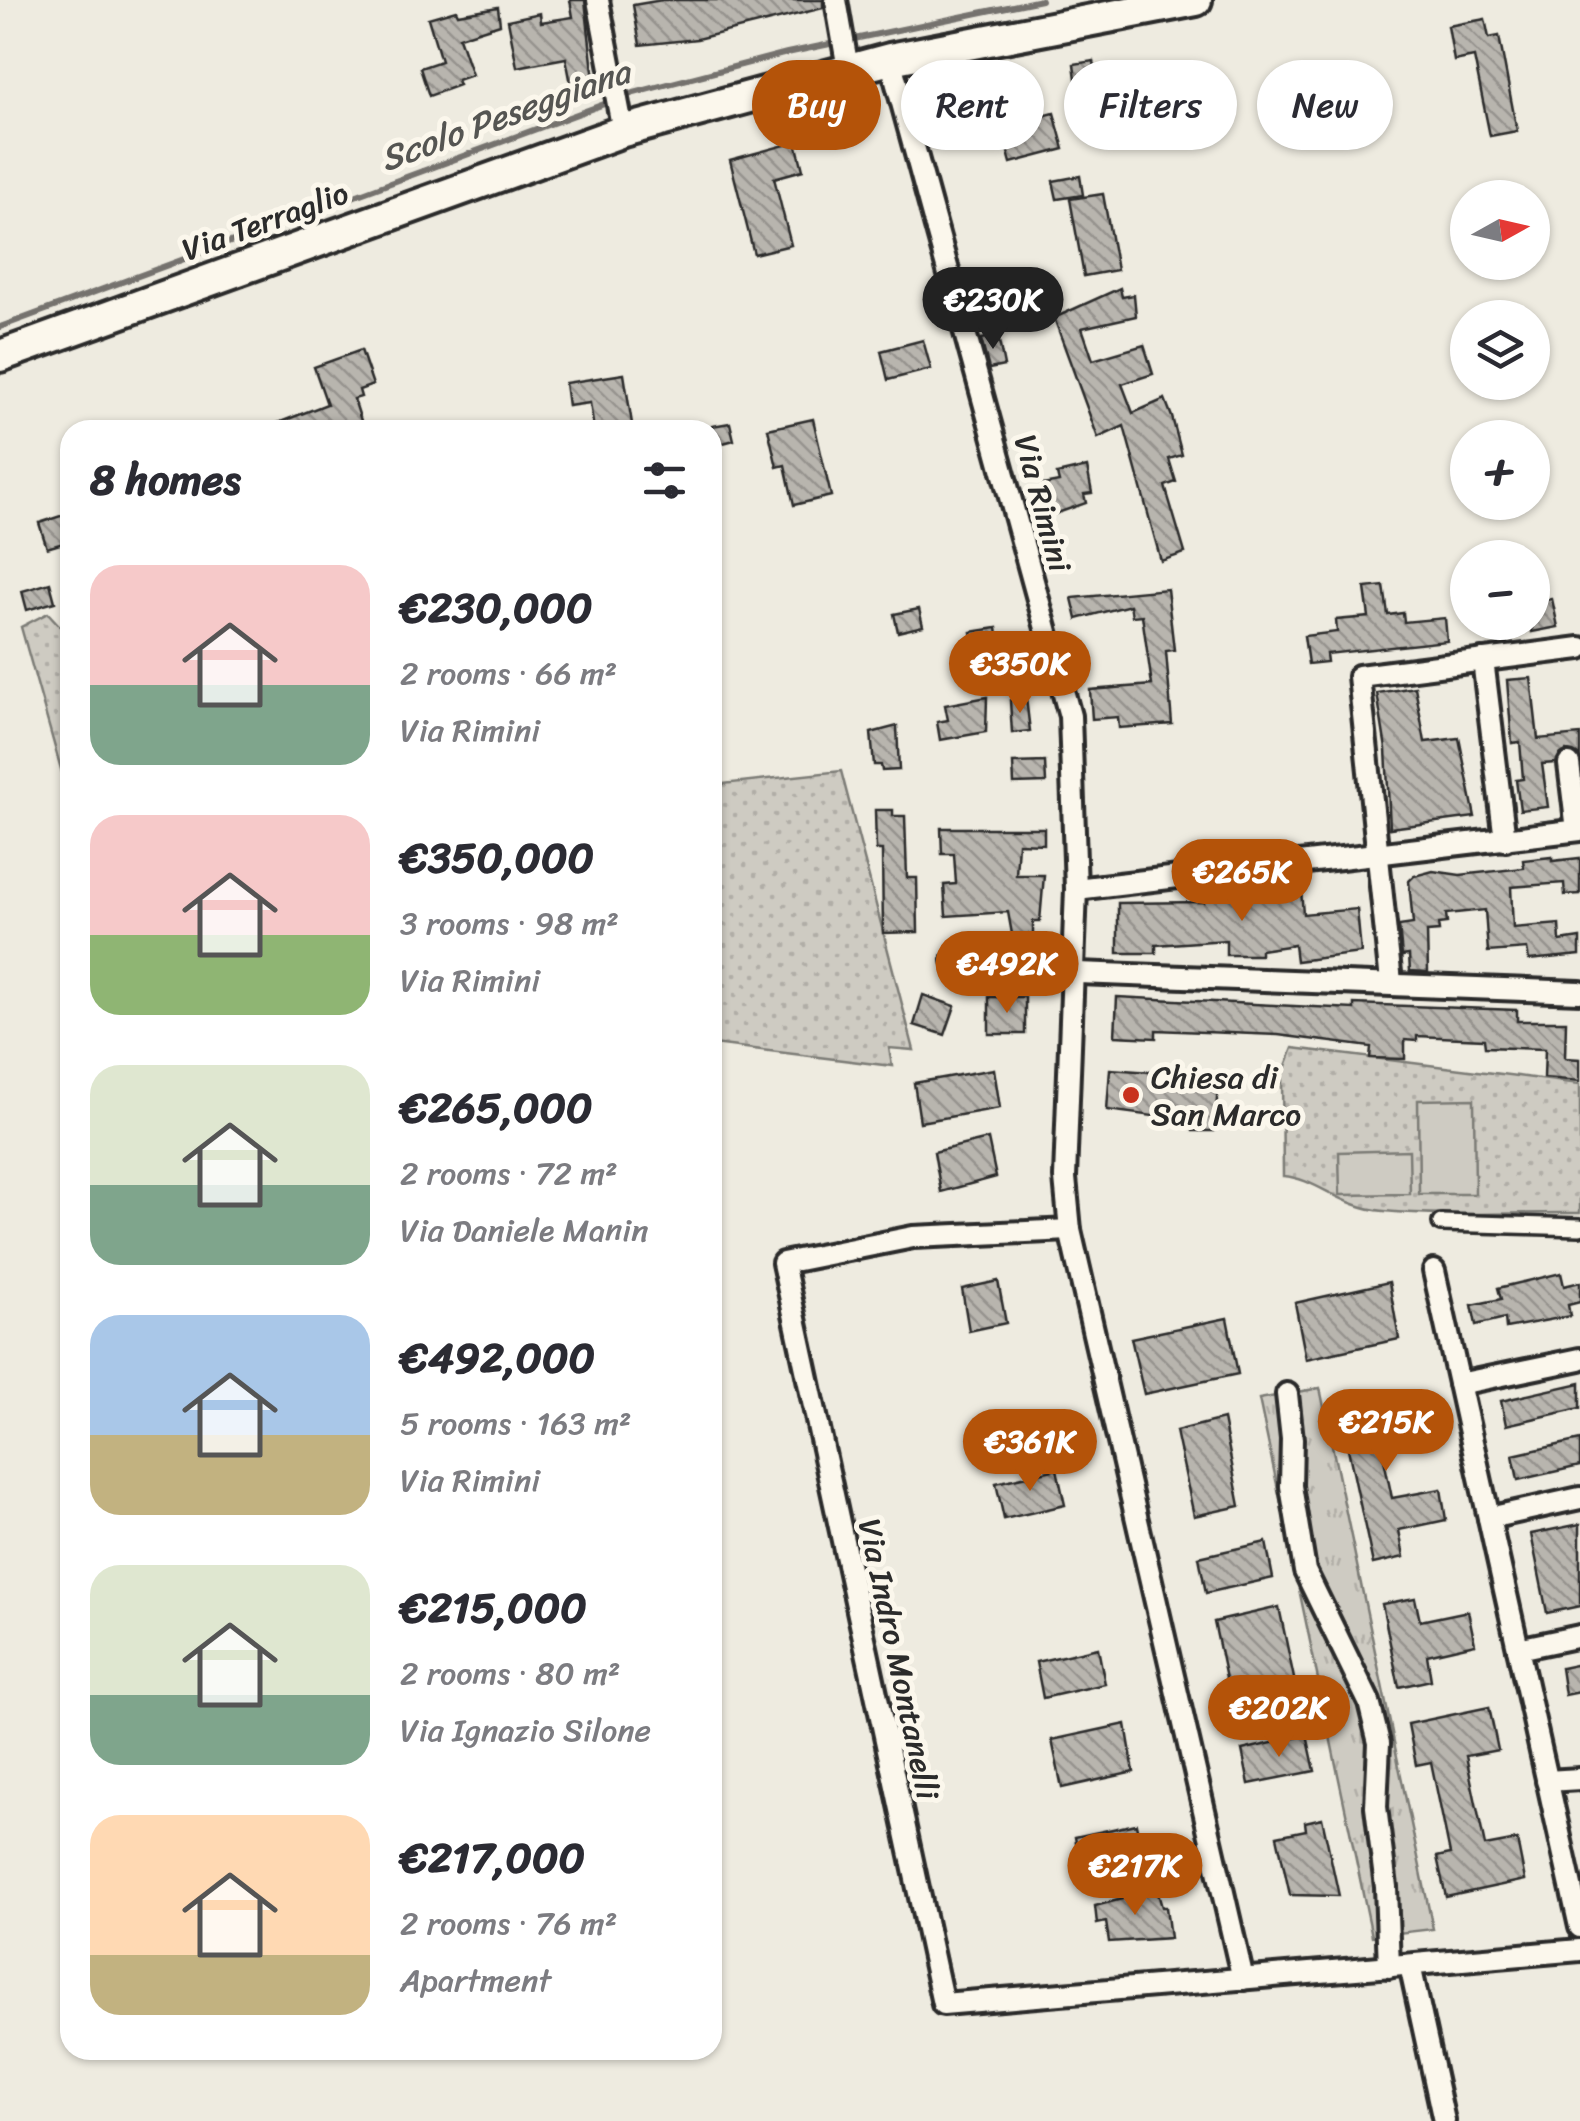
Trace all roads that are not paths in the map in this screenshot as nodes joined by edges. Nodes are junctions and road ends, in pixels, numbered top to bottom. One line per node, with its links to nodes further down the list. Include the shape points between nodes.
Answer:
1 (598, 0): 8 (street)
2 (836, 0): 5 (street)
3 (1196, 0): 4 (main road, Via Terraglio)
4 (890, 59): 6 (main road, Via Terraglio); 16 (street, Via Rimini, via 1070,716)
5 (847, 60)
6 (868, 60)
7 (752, 87): 8 (main road, Via Terraglio)
8 (622, 122): 9 (main road, Via Terraglio)
9 (0, 356)
10 (1580, 648): 11 (street)
11 (1483, 660): 14 (street); 15 (street, via 1359,676)
12 (1574, 764): 13 (street)
13 (1579, 830): 14 (street)
14 (1506, 840): 15 (street)
15 (1380, 854): 16 (street); 19 (street)
16 (1076, 889): 18 (street, Via Rimini)
17 (954, 960): 18 (street, via 971,969)
18 (1073, 972): 19 (street); 23 (street, Via Rimini)
19 (1391, 982): 20 (street)
20 (1580, 992)
21 (1441, 1223): 22 (street)
22 (1580, 1227)
23 (1070, 1230): 37 (street, Via Rimini); 37 (street, Via Indro Montanelli, via 913,1236 783,1263 943,2004)
24 (1434, 1271): 26 (street)
25 (1580, 1359): 26 (street)
26 (1459, 1384): 29 (street)
27 (1286, 1394): 36 (street, via 1290,1486 1305,1571 1369,1702 1379,1743 1376,1808)
28 (1580, 1498): 29 (street)
29 (1489, 1518): 31 (street)
30 (1580, 1636): 31 (street)
31 (1518, 1649): 33 (street)
32 (1580, 1778): 33 (street)
33 (1548, 1782): 34 (street)
34 (1580, 1927)
35 (1580, 1950): 36 (street)
36 (1399, 1966): 37 (street); 38 (street)
37 (1244, 1979)
38 (1444, 2121)

